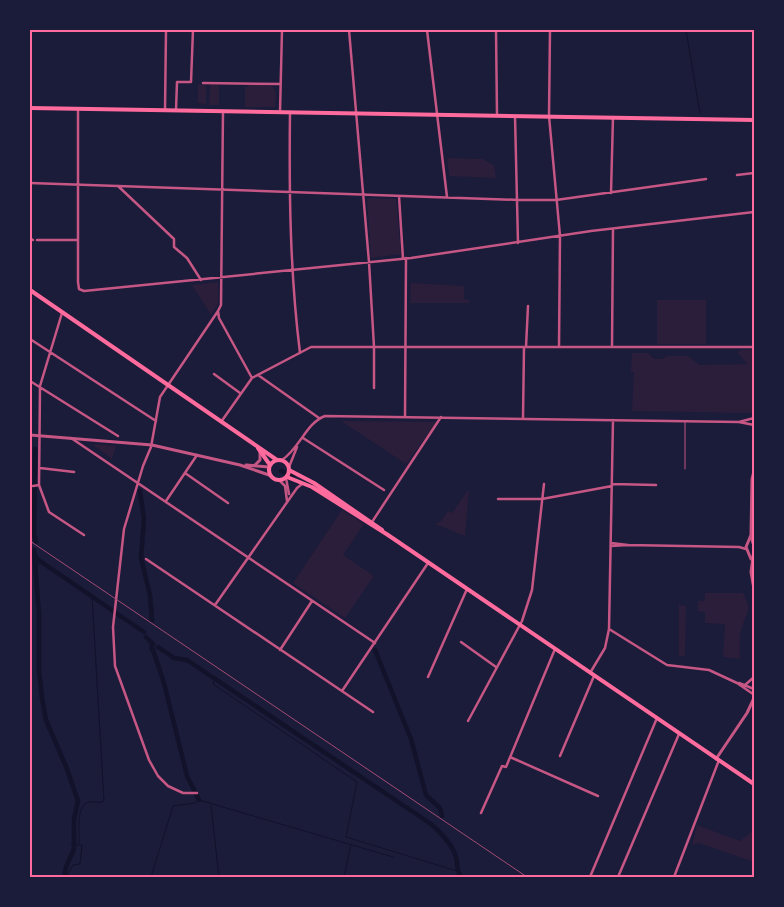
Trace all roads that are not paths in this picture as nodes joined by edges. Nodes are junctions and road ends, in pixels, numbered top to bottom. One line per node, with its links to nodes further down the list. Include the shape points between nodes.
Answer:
1 (166, 30): 12 (street)
2 (193, 30): 13 (street, via 191,82 177,82)
3 (282, 30): 9 (street)
4 (349, 30): 17 (street)
5 (427, 30): 18 (street)
6 (496, 30): 19 (street)
7 (550, 30): 21 (street)
8 (203, 83): 9 (street)
9 (281, 84): 15 (street)
10 (30, 108): 11 (main road)
11 (78, 109): 12 (main road); 28 (street)
12 (165, 110): 13 (main road)
13 (176, 110): 14 (main road)
14 (223, 111): 15 (main road); 30 (street)
15 (280, 112): 16 (main road)
16 (290, 112): 17 (main road); 31 (street)
17 (356, 113): 18 (main road); 33 (street)
18 (436, 114): 19 (main road); 35 (street)
19 (497, 115): 20 (main road)
20 (515, 116): 21 (main road); 36 (street)
21 (549, 116): 22 (main road); 37 (street)
22 (613, 117): 23 (main road); 32 (street)
23 (754, 120)
24 (754, 173): 25 (street)
25 (737, 175)
26 (706, 179): 32 (street)
27 (30, 183): 28 (street)
28 (78, 185): 29 (street); 42 (street)
29 (118, 186): 30 (street); 48 (street, via 174,239 174,247 187,258)
30 (222, 189): 31 (street); 47 (street)
31 (289, 191): 33 (street); 46 (street)
32 (611, 193): 37 (street)
33 (362, 195): 34 (street); 45 (street)
34 (399, 196): 35 (street); 44 (street)
35 (448, 198): 36 (street)
36 (519, 200): 37 (street); 43 (street)
37 (556, 200): 40 (street)
38 (754, 212): 39 (street)
39 (612, 229): 40 (street); 58 (street)
40 (560, 236): 43 (street); 57 (street)
41 (37, 240): 42 (street)
42 (78, 240): 48 (street, via 79,289 84,291)
43 (518, 243): 44 (street)
44 (404, 258): 45 (street); 55 (street)
45 (368, 262): 46 (street); 54 (street)
46 (292, 270): 47 (street); 61 (street)
47 (220, 279): 48 (street); 51 (street, via 221,305)
48 (201, 280)
49 (30, 290): 52 (main road)
50 (528, 306): 56 (street)
51 (218, 311): 64 (street); 66 (street)
52 (62, 313): 60 (street); 66 (main road)
53 (30, 339): 60 (street)
54 (374, 347): 55 (street); 61 (street, via 311,347); 68 (street)
55 (405, 347): 56 (street); 70 (street)
56 (525, 347): 57 (street); 74 (street)
57 (559, 347): 58 (street)
58 (612, 347): 59 (street)
59 (754, 347)
60 (50, 351): 67 (street); 76 (street)
61 (300, 353): 63 (street)
62 (214, 374): 69 (street)
63 (258, 375): 64 (street); 72 (street)
64 (251, 378): 69 (street)
65 (30, 381): 67 (street)
66 (167, 385): 76 (street, via 160,397); 78 (main road)
67 (40, 386): 82 (street); 83 (street)
68 (374, 388)
69 (240, 393): 78 (street)
70 (405, 417): 71 (street); 72 (street)
71 (441, 417): 74 (street); 118 (street)
72 (319, 418): 85 (street, via 314,420)
73 (754, 418): 79 (street)
74 (523, 419): 75 (street)
75 (614, 420): 77 (street); 108 (street)
76 (156, 421): 87 (street)
77 (685, 421): 79 (street); 98 (lane)
78 (221, 422): 86 (main road)
79 (739, 422): 80 (street)
80 (754, 425)
81 (31, 435): 82 (street)
82 (38, 435): 84 (street); 96 (street)
83 (118, 436)
84 (71, 438): 87 (street); 105 (street)
85 (303, 438): 88 (street); 112 (street)
86 (253, 443): 89 (main road); 91 (main road)
87 (152, 445): 90 (street); 105 (street)
88 (297, 447): 92 (street); 97 (street)
89 (260, 450): 94 (street, via 260,460); 95 (main road)
90 (197, 455): 93 (street); 101 (street)
91 (276, 460): 92 (main road); 95 (main road)
92 (282, 460): 97 (main road)
93 (240, 465): 94 (street); 102 (street)
94 (252, 466): 95 (street)
95 (270, 466): 102 (main road)
96 (40, 468): 100 (street); 121 (street, via 36,485 49,512)
97 (289, 468): 103 (main road); 118 (main road)
98 (685, 469)
99 (754, 471): 120 (street)
100 (74, 472)
101 (185, 473): 115 (street); 117 (street)
102 (270, 475): 104 (main road)
103 (286, 477): 104 (main road); 106 (main road); 110 (street)
104 (280, 481): 110 (street)
105 (138, 484): 115 (street); 162 (street, via 124,529 113,626 115,666 149,760 158,776 168,786 183,793)
106 (304, 484): 111 (main road); 116 (street)
107 (544, 484): 113 (street)
108 (612, 485): 109 (street); 113 (street); 124 (street)
109 (656, 485)
110 (286, 486): 116 (street)
111 (312, 487): 118 (main road); 119 (main road)
112 (384, 490)
113 (542, 498): 114 (street); 136 (street, via 532,590)
114 (498, 499)
115 (166, 501): 128 (street)
116 (288, 501): 128 (street)
117 (228, 503)
118 (372, 522): 119 (main road)
119 (388, 535): 131 (main road)
120 (751, 535): 122 (street); 123 (street)
121 (84, 536)
122 (747, 543): 123 (street); 125 (street); 126 (street)
123 (754, 543)
124 (611, 545): 125 (street); 137 (street)
125 (739, 547): 126 (street)
126 (748, 550): 127 (street); 130 (street)
127 (754, 550): 130 (street)
128 (248, 557): 134 (street); 135 (street)
129 (146, 559): 135 (street)
130 (751, 559): 133 (street)
131 (428, 563): 132 (main road); 140 (street)
132 (467, 589): 136 (main road); 146 (street)
133 (754, 589)
134 (312, 601): 140 (street); 142 (street)
135 (215, 606): 142 (street)
136 (519, 625): 141 (main road); 144 (street)
137 (609, 629): 145 (street, via 605,648); 148 (street, via 667,665 709,670)
138 (754, 640): 143 (street)
139 (461, 642): 144 (street)
140 (374, 643): 150 (street)
141 (555, 649): 145 (main road); 159 (street)
142 (280, 650): 150 (street)
143 (753, 663): 147 (street)
144 (496, 667): 156 (street)
145 (592, 674): 155 (main road); 158 (street)
146 (428, 677)
147 (754, 677): 149 (street)
148 (738, 683): 149 (street); 151 (street)
149 (745, 685): 151 (street)
150 (342, 691): 153 (street)
151 (754, 693): 154 (street)
152 (754, 705): 154 (street)
153 (373, 712)
154 (747, 712): 160 (street)
155 (656, 718): 157 (main road); 165 (street)
156 (468, 721)
157 (679, 734): 160 (main road); 166 (street)
158 (560, 756)
159 (510, 757): 163 (street); 164 (street, via 506,767 502,766)
160 (718, 760): 161 (main road); 167 (street)
161 (754, 784)
162 (196, 794)
163 (598, 796)
164 (481, 813)
165 (590, 877)
166 (618, 877)
167 (674, 877)

